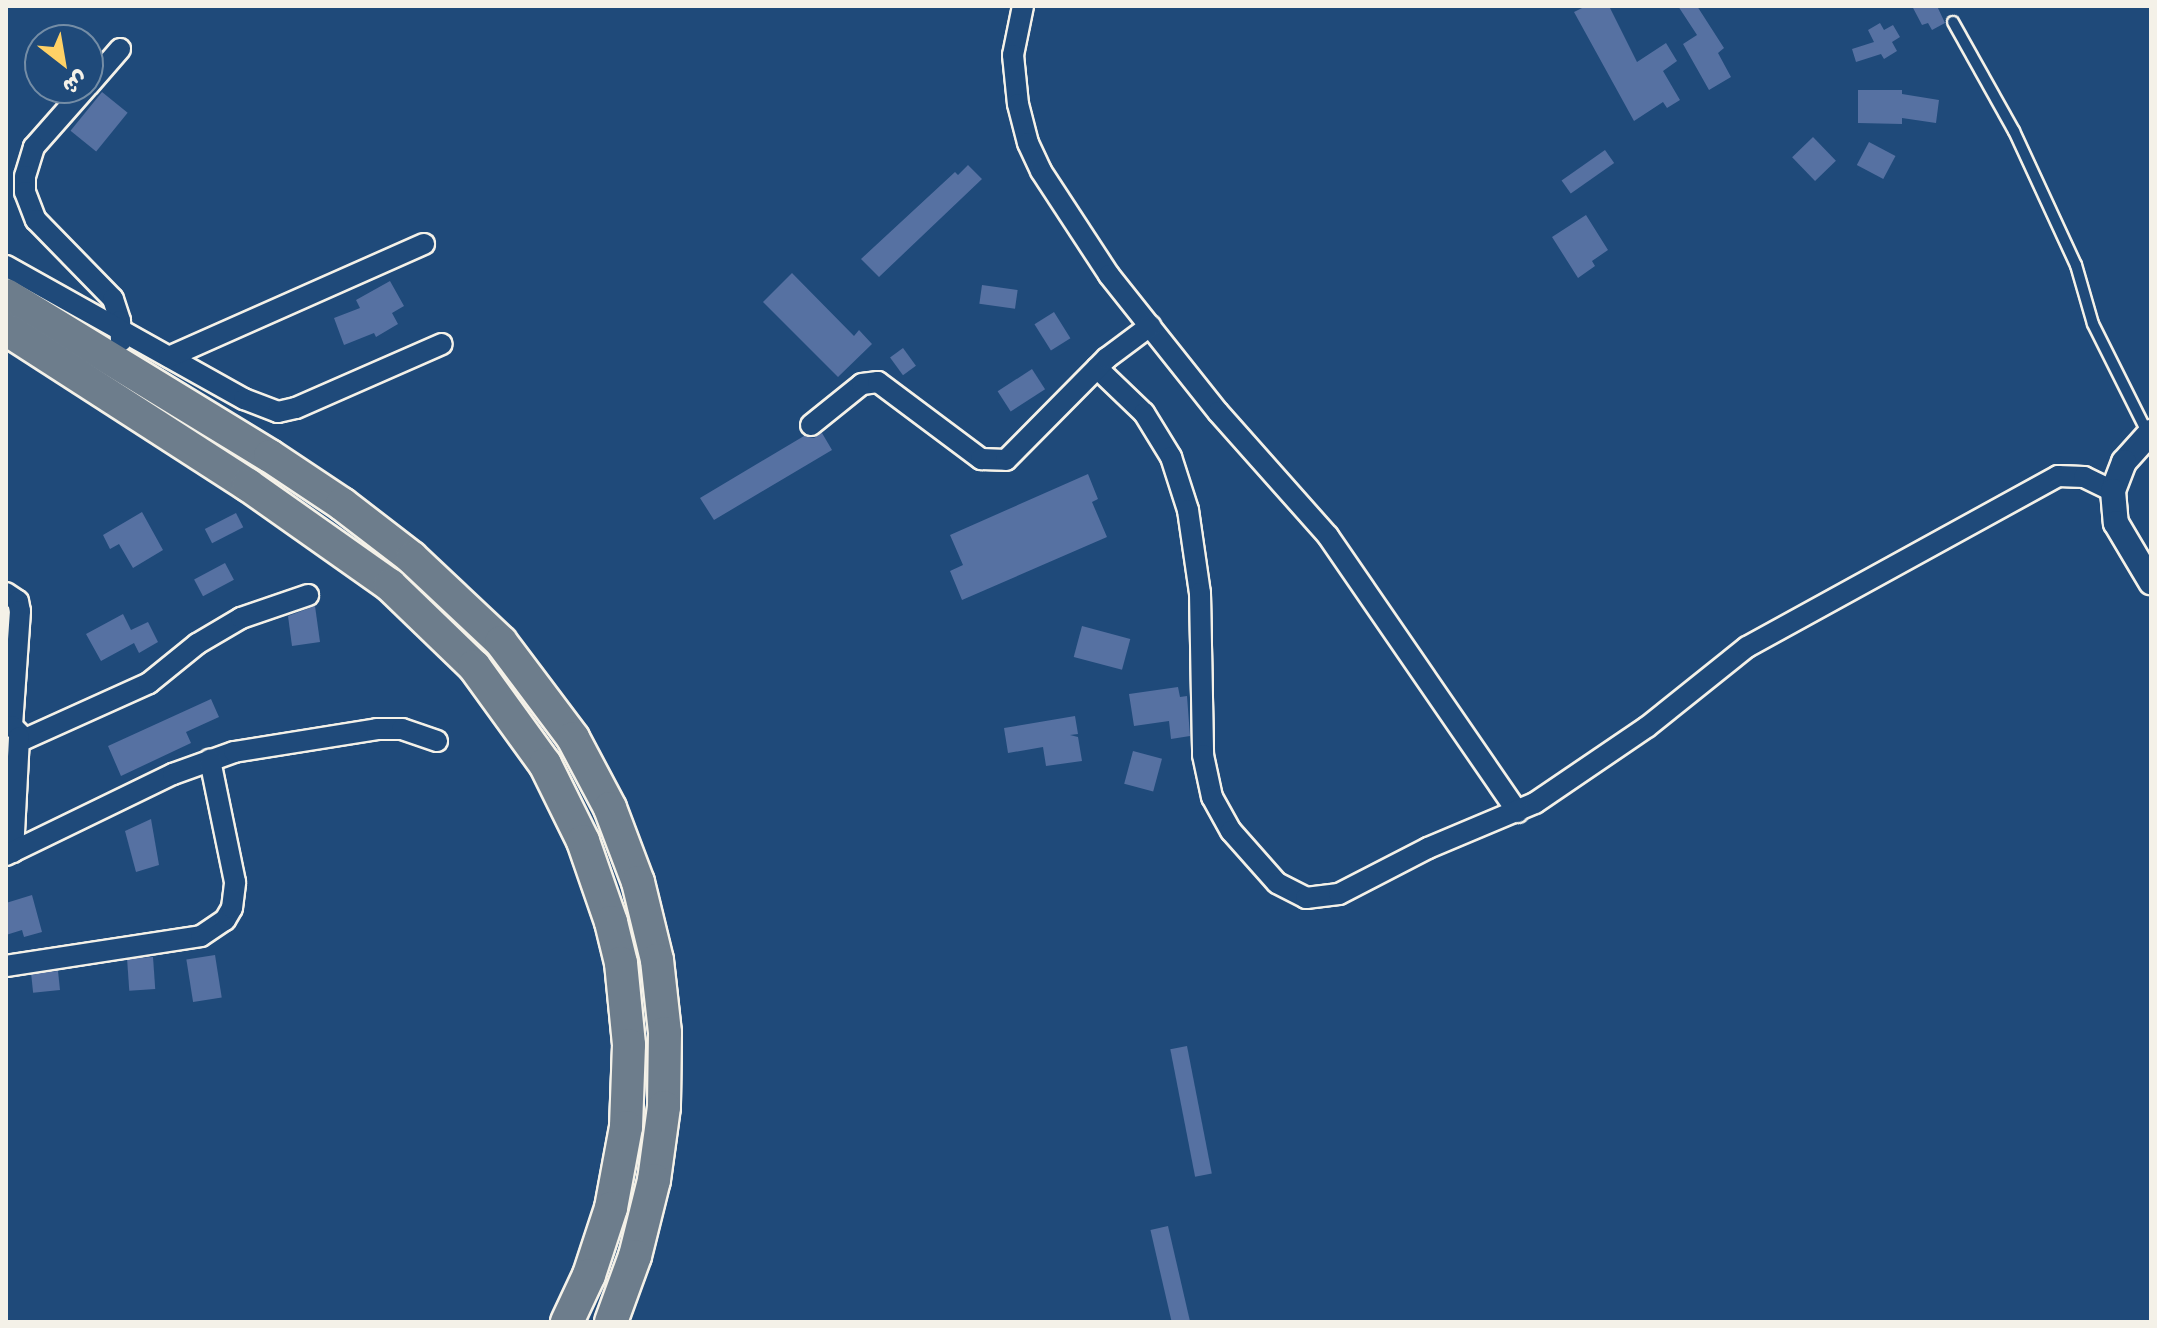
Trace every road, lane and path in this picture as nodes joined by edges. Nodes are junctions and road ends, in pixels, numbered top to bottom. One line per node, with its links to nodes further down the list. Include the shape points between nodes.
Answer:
1 (1023, 6): 9 (street, via 1013,55 1028,143 1097,258)
2 (1953, 22): 18 (lane, via 2014,131 2076,265 2093,324)
3 (120, 49): 4 (street)
4 (104, 67)
5 (72, 104): 11 (street, via 34,147 25,192 36,220 106,290)
6 (424, 244): 14 (street)
7 (6, 266): 11 (street)
8 (6, 295): 15 (highway)
9 (1150, 326): 16 (street); 26 (street, via 1328,536)
10 (6, 329): 13 (highway)
11 (121, 332): 14 (street); 15 (street)
12 (442, 344): 14 (street, via 278,412)
13 (21, 347): 29 (highway, via 248,485 390,585 474,666 545,764 583,841 611,922 629,1045 626,1127 611,1208)
14 (169, 357)
15 (121, 365): 30 (highway, via 342,504 443,585 527,673 593,773 638,882 657,960 665,1033 664,1107 654,1180)
16 (1097, 368): 17 (street, via 1013,456 997,462 974,455 878,382 862,384); 26 (street, via 1144,413 1181,483 1194,534 1200,593 1206,778 1221,816 1277,883 1296,895 1328,897)
17 (811, 425)
18 (2150, 433): 19 (street, via 2124,462)
19 (2113, 491): 20 (street, via 2116,523); 26 (street, via 2084,477 2058,476 1862,581 1747,647 1624,743)
20 (2151, 582)
21 (6, 593): 23 (street, via 20,606 12,726)
22 (308, 595): 23 (street, via 218,630 131,692 32,739)
23 (19, 737): 27 (street)
24 (437, 741): 25 (street, via 402,729 377,729)
25 (210, 760): 27 (street); 28 (street, via 235,882 225,920 201,936)
26 (1518, 812)
27 (10, 854)
28 (6, 966)
29 (567, 1322)
30 (611, 1322)

